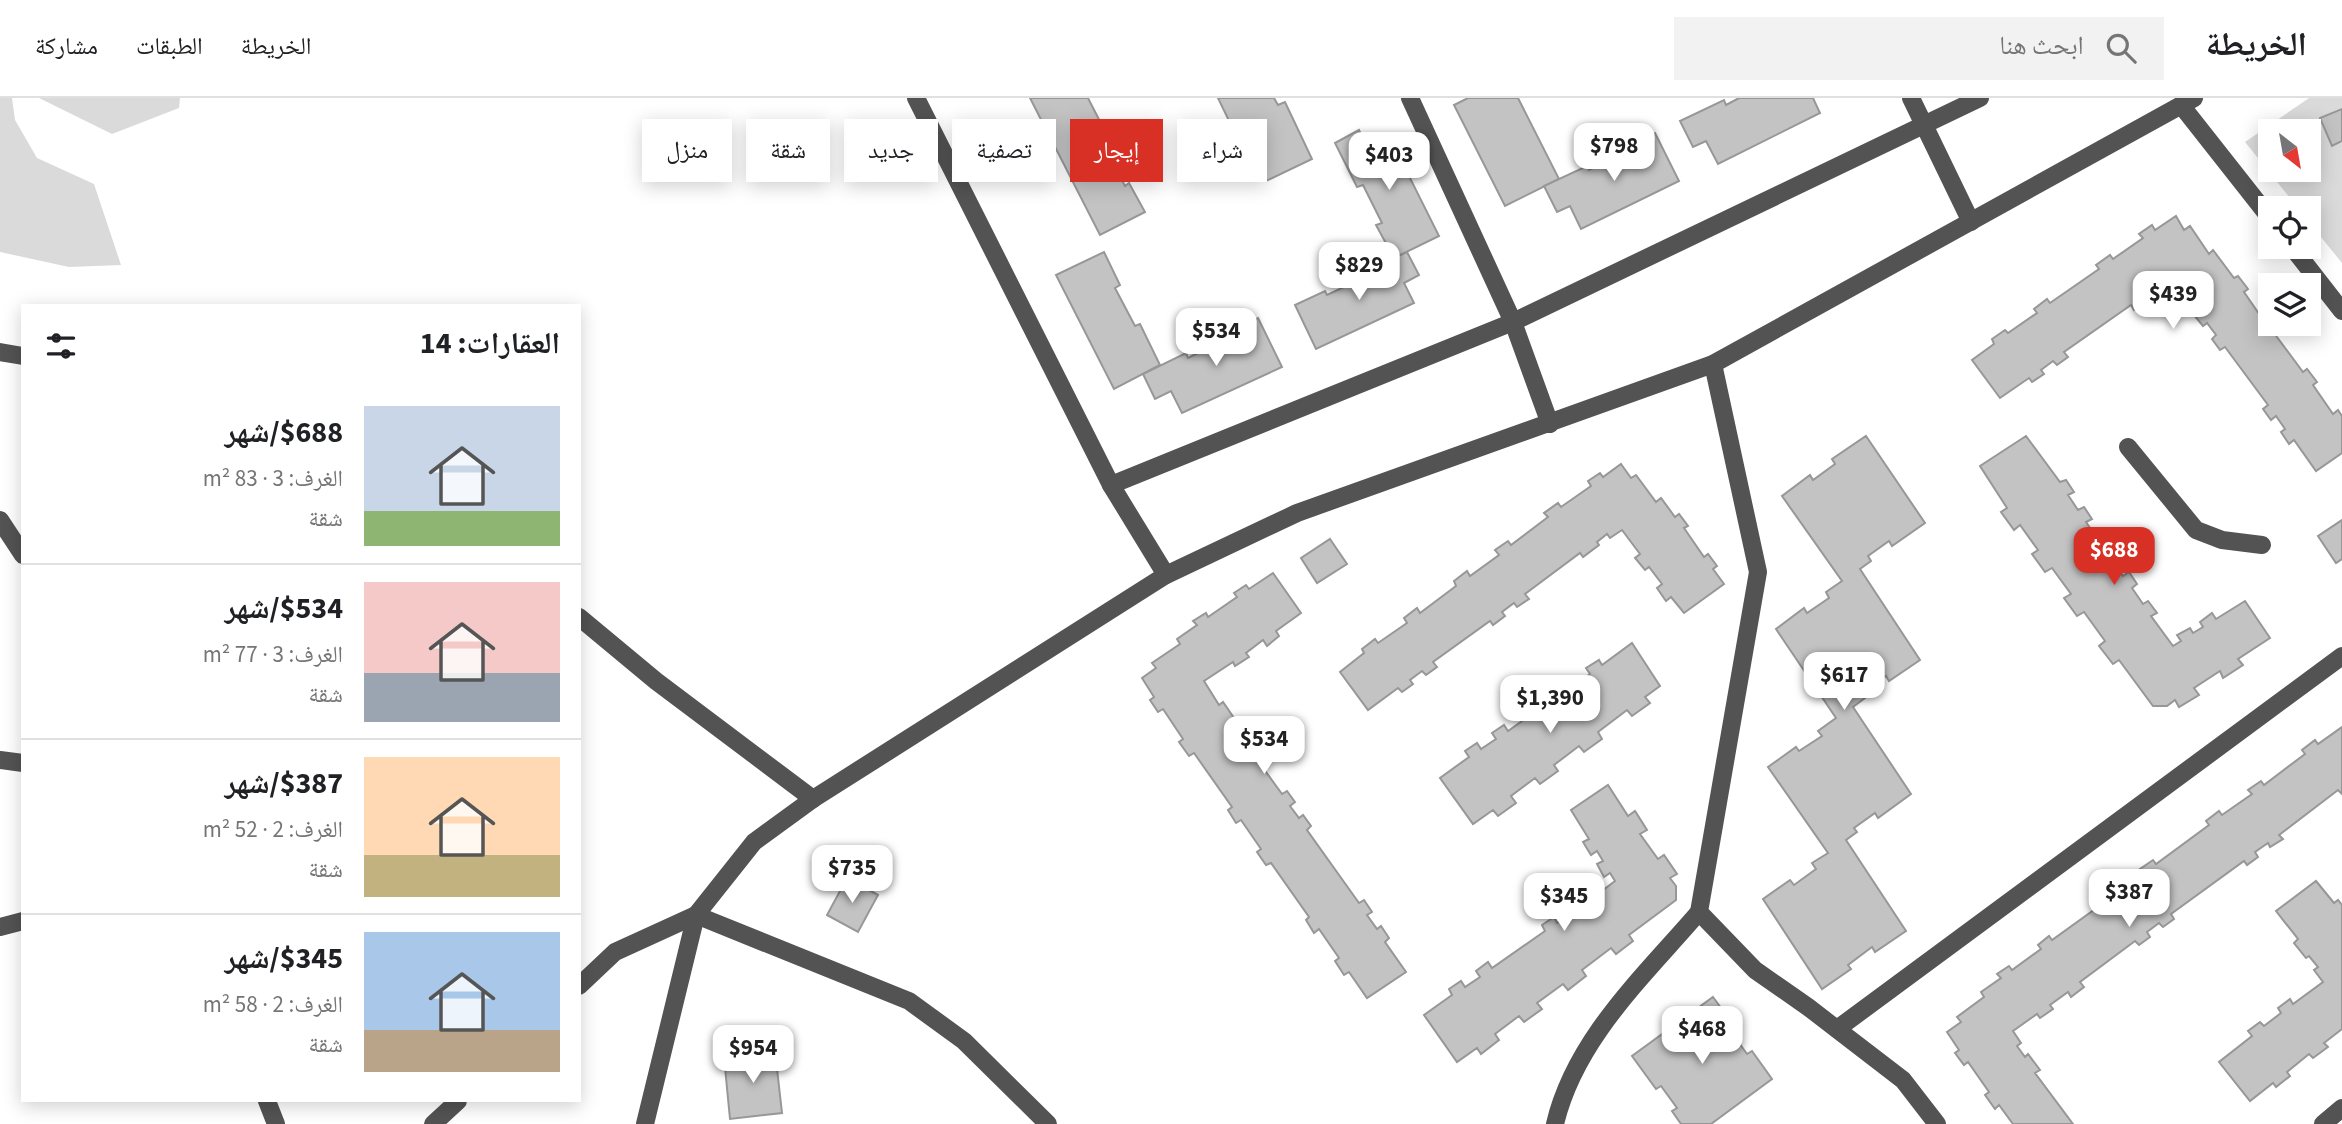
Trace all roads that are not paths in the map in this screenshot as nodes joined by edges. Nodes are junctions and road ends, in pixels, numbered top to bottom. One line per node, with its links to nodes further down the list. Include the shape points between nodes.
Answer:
1 (916, 98): 17 (street)
2 (1410, 98): 11 (street)
3 (1911, 98): 6 (street)
4 (1980, 98): 6 (street)
5 (2188, 102): 7 (street); 8 (street)
6 (1924, 124): 8 (street); 11 (street)
7 (2258, 201)
8 (1971, 222): 14 (street)
9 (2301, 259): 10 (street)
10 (2342, 311)
11 (1513, 322): 15 (street); 17 (street)
12 (0, 352): 13 (street)
13 (21, 356)
14 (1713, 364): 15 (street); 27 (street, via 1758,572)
15 (1550, 424): 21 (street, via 1297,513)
16 (2128, 447): 19 (street, via 2196,530 2222,540)
17 (1111, 485): 21 (street)
18 (0, 520): 20 (street)
19 (2262, 545)
20 (21, 552)
21 (1166, 575): 26 (street)
22 (581, 619): 26 (street)
23 (2342, 656): 32 (street)
24 (0, 760): 25 (street)
25 (21, 763)
26 (814, 799): 28 (street, via 754,842)
27 (1699, 912): 32 (street, via 1755,970); 40 (street, via 1595,1034 1560,1101)
28 (696, 915): 31 (street, via 615,952); 38 (street); 39 (street, via 909,1001 964,1041)
29 (21, 922): 30 (street)
30 (0, 927)
31 (581, 984)
32 (1837, 1029): 41 (street, via 1903,1080)
33 (267, 1102): 36 (street)
34 (457, 1102): 37 (street)
35 (2342, 1108): 42 (street)
36 (276, 1124)
37 (433, 1124)
38 (645, 1124)
39 (1048, 1124)
40 (1555, 1124)
41 (1937, 1124)
42 (2323, 1124)

